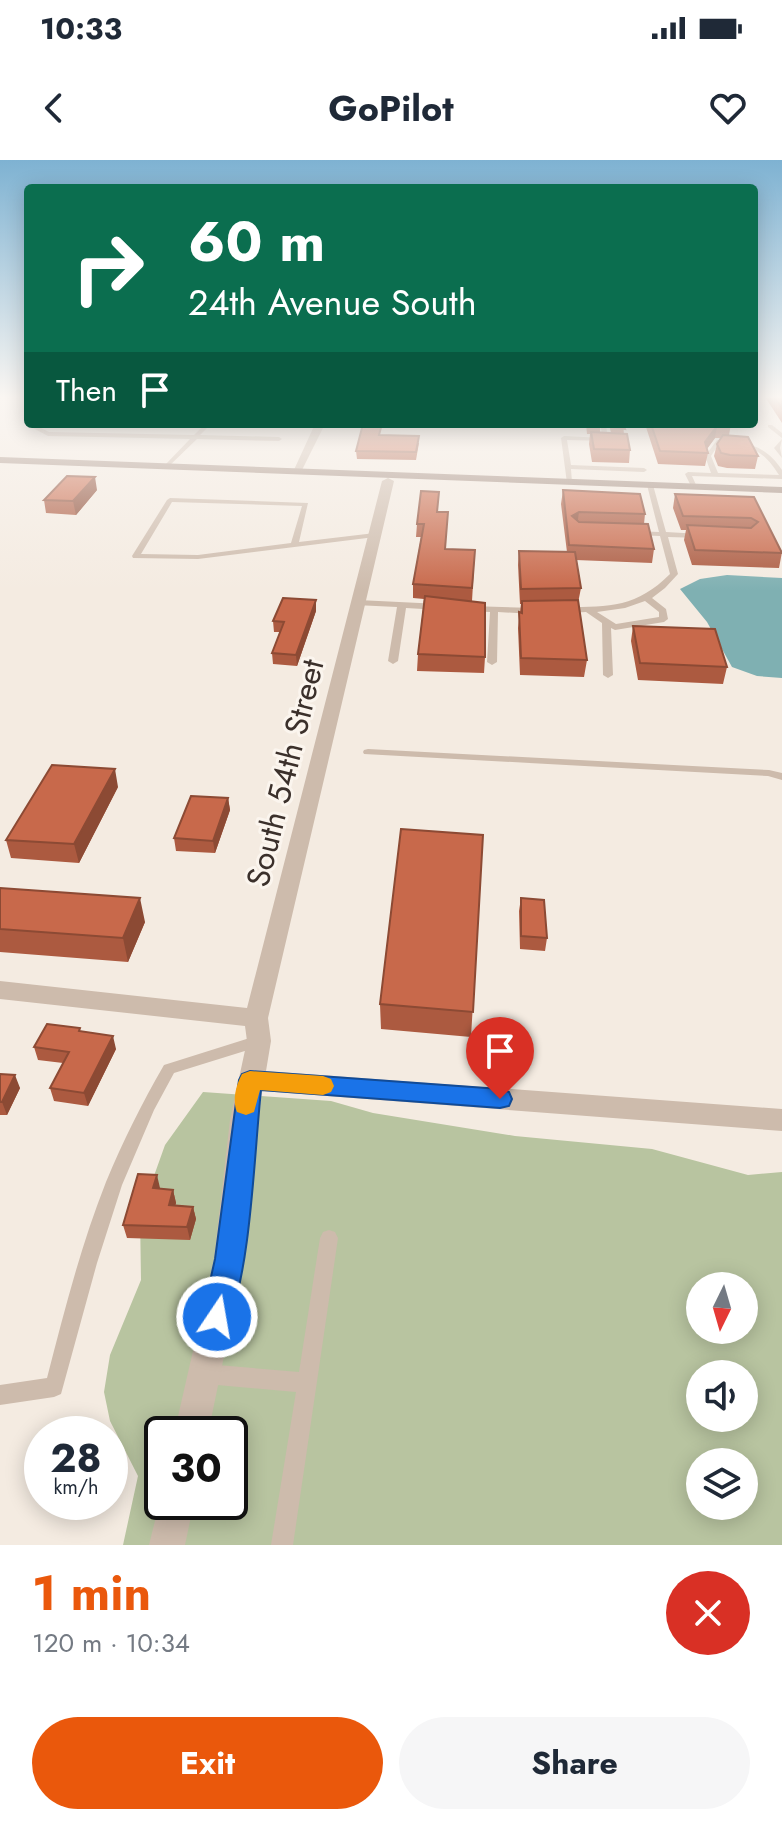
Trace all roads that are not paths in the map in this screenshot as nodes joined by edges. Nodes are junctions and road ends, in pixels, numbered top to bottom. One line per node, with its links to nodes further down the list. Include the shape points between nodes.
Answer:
1 (45, 462): 6 (main road)
2 (172, 462): 6 (lane)
3 (301, 462): 9 (street)
4 (567, 462): 7 (lane)
5 (710, 462): 12 (lane)
6 (167, 466): 9 (main road)
7 (568, 467): 10 (lane); 17 (lane)
8 (0, 468): 11 (main road)
9 (297, 470): 11 (main road); 14 (main road)
10 (644, 470)
11 (121, 472): 16 (main road)
12 (715, 475): 13 (lane); 19 (lane, via 688,474)
13 (782, 476)
14 (481, 477): 15 (main road); 16 (main road)
15 (508, 480): 16 (main road); 17 (main road)
16 (388, 481): 25 (street, South 54th Street)
17 (569, 482): 18 (main road)
18 (650, 485): 19 (main road); 22 (lane)
19 (694, 487): 20 (main road)
20 (782, 490)
21 (641, 502): 22 (lane)
22 (655, 503): 24 (lane)
23 (620, 533): 24 (lane)
24 (664, 534): 26 (lane); 28 (lane, via 674,574)
25 (375, 535): 27 (lane); 29 (street, South 54th Street)
26 (706, 536)
27 (294, 545): 27 (lane, via 198,557 136,556 170,500 306,504)
28 (648, 599): 35 (lane, via 622,608); 37 (lane, via 663,611 664,619 623,627)
29 (358, 603): 30 (lane); 44 (street, South 54th Street)
30 (402, 605): 31 (lane); 38 (lane)
31 (448, 608)
32 (464, 608): 33 (lane)
33 (494, 610): 36 (lane); 39 (lane)
34 (560, 610): 35 (lane)
35 (588, 610): 37 (lane)
36 (546, 611)
37 (606, 624): 40 (lane)
38 (393, 661)
39 (492, 662)
40 (608, 675)
41 (368, 752): 42 (lane, via 700,768)
42 (782, 777)
43 (0, 990): 44 (street)
44 (257, 1029): 45 (street, South 54th Street); 50 (lane, via 169,1069 142,1115 97,1222 54,1387)
45 (250, 1080): 46 (street); 48 (street, South 54th Street, via 229,1259)
46 (782, 1120)
47 (329, 1238): 49 (lane)
48 (204, 1374): 49 (lane); 51 (street, South 54th Street)
49 (307, 1383): 54 (lane)
50 (0, 1395)
51 (195, 1416)
52 (172, 1520): 53 (street)
53 (167, 1545)
54 (282, 1545)

